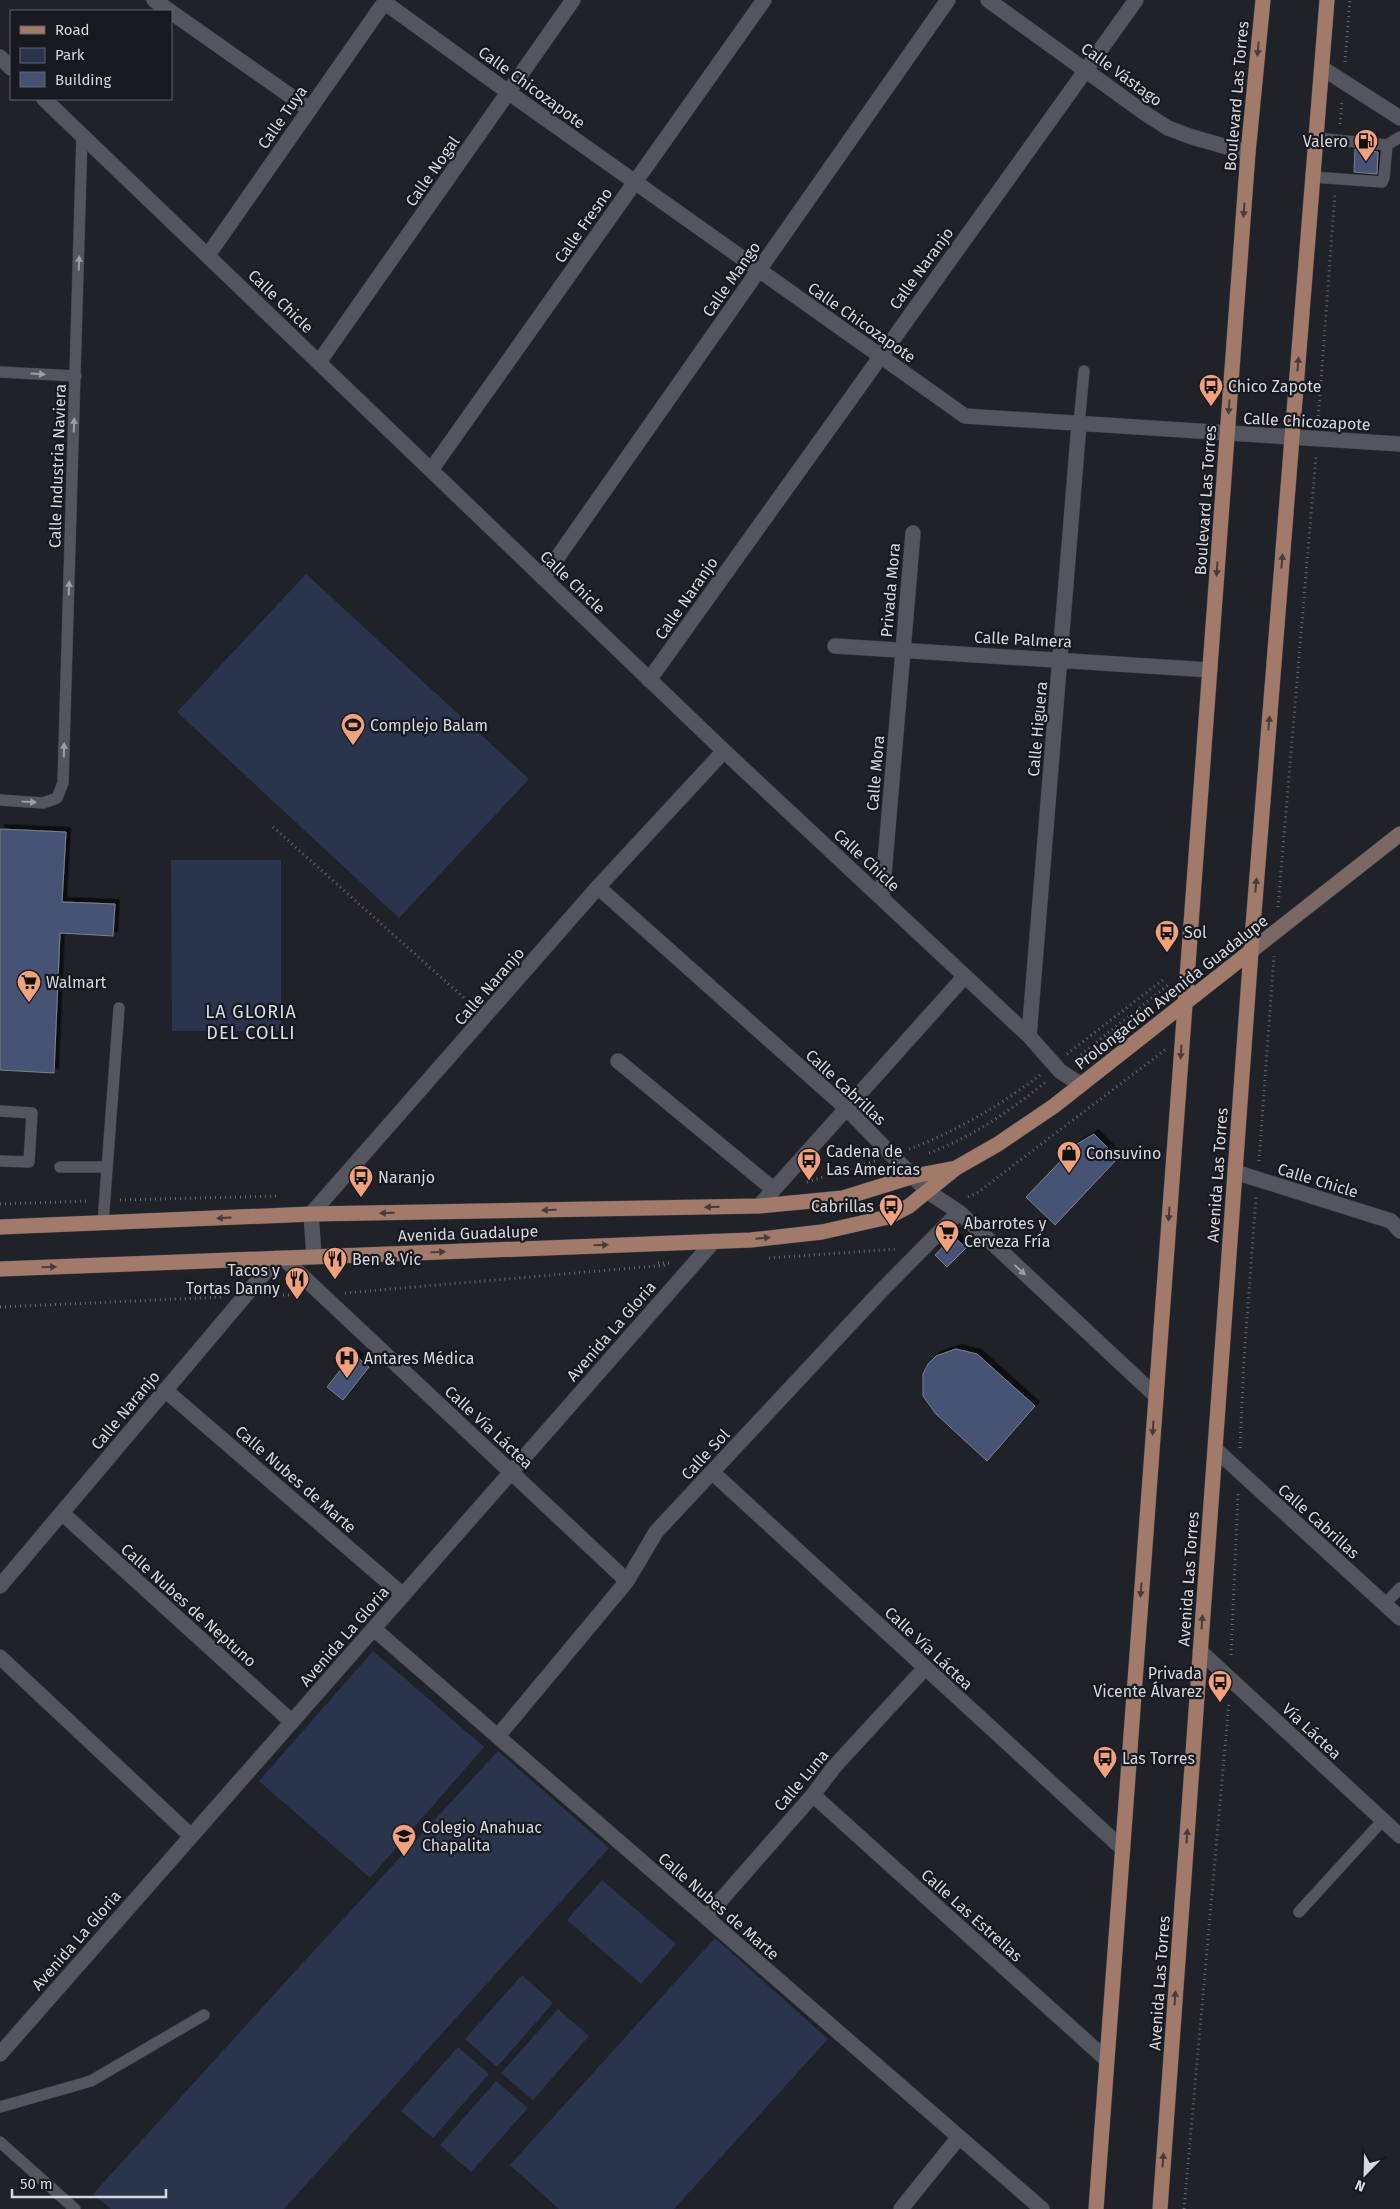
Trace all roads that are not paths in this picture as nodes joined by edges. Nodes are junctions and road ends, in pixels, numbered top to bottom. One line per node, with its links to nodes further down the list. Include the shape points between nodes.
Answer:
1 (154, 0): 10 (street)
2 (573, 0): 16 (street, Calle Nogal)
3 (764, 0): 26 (street, Calle Fresno)
4 (948, 0): 28 (street, Calle Mango)
5 (988, 0): 15 (street, Calle Vástago)
6 (1136, 0): 15 (street, Calle Naranjo)
7 (1263, 0): 24 (main road, Boulevard Las Torres, one-way to 24)
8 (1327, 0): 14 (main road)
9 (385, 1): 16 (street, Calle Chicozapote); 18 (street, Calle Tuya)
10 (167, 10)
11 (172, 13): 18 (street)
12 (0, 58): 13 (street)
13 (10, 67)
14 (1322, 68): 19 (street); 22 (main road)
15 (1085, 69): 24 (street, Calle Vástago, via 1168,128); 29 (street, Calle Naranjo)
16 (508, 92): 26 (street, Calle Chicozapote); 30 (street, Calle Nogal)
17 (45, 100): 20 (street, Calle Chicle)
18 (309, 109): 27 (street, Calle Tuya)
19 (1400, 118)
20 (82, 134): 27 (street, Calle Chicle); 33 (lane, Calle Industria Naviera, one-way to 20)
21 (1400, 137): 23 (lane)
22 (1316, 138): 23 (lane); 25 (main road)
23 (1387, 145): 25 (lane, via 1382,182)
24 (1248, 153): 35 (main road, Boulevard Las Torres, one-way to 35)
25 (1313, 177): 36 (main road, one-way to 25)
26 (635, 182): 28 (street, Calle Chicozapote); 38 (street, Calle Fresno)
27 (208, 254): 30 (street, Calle Chicle)
28 (758, 270): 29 (street, Calle Chicozapote); 40 (street, Calle Mango)
29 (880, 356): 34 (street, Calle Chicozapote, via 965,416); 45 (street, Calle Naranjo)
30 (319, 362): 38 (street, Calle Chicle)
31 (1084, 371): 34 (lane)
32 (0, 372): 33 (lane, one-way to 33)
33 (76, 376): 47 (lane, Calle Industria Naviera, one-way to 33, via 43,803 57,798 63,782)
34 (1079, 424): 35 (street, Calle Chicozapote); 43 (street, Calle Higuera)
35 (1227, 434): 36 (street, Calle Chicozapote); 44 (main road, Boulevard Las Torres, one-way to 44)
36 (1292, 438): 37 (street, Calle Chicozapote); 51 (main road, one-way to 36)
37 (1400, 444)
38 (431, 470): 40 (street, Calle Chicle)
39 (912, 533): 42 (street, Privada Mora)
40 (543, 578): 45 (street, Calle Chicle)
41 (835, 646): 42 (street, Calle Palmera)
42 (903, 650): 43 (street, Calle Palmera); 50 (street, Calle Mora)
43 (1060, 659): 44 (street, Calle Palmera); 55 (street, Calle Higuera)
44 (1210, 670): 53 (main road, Boulevard Las Torres)
45 (649, 680): 46 (street, Calle Chicle)
46 (724, 751): 49 (street, Calle Naranjo); 50 (street, Calle Chicle)
47 (0, 800)
48 (1400, 834): 51 (main road, Prolongación Avenida Guadalupe)
49 (598, 887): 58 (street, Calle Cabrillas); 70 (street, Calle Naranjo)
50 (882, 898): 52 (street, Calle Chicle)
51 (1251, 951): 53 (main road, Prolongación Avenida Guadalupe); 64 (main road, Avenida Las Torres)
52 (965, 976): 55 (street, Calle Chicle); 58 (street)
53 (1185, 1003): 57 (main road, Prolongación Avenida Guadalupe); 79 (main road, one-way to 79)
54 (119, 1008): 62 (lane)
55 (1029, 1036): 57 (street, Calle Chicle, via 1057,1067)
56 (618, 1061): 66 (street)
57 (1081, 1085): 63 (main road, Prolongación Avenida Guadalupe, via 1027,1126)
58 (846, 1108): 65 (street, Calle Cabrillas); 66 (street)
59 (0, 1110): 60 (lane, via 32,1112 29,1162)
60 (0, 1161)
61 (60, 1166): 62 (lane)
62 (107, 1166): 71 (lane)
63 (956, 1168): 65 (main road, Prolongación Avenida Guadalupe); 67 (main road, Prolongación Avenida Guadalupe)
64 (1235, 1172): 72 (street, Calle Chicle); 80 (main road, Avenida Las Torres)
65 (914, 1176): 67 (street, Calle Cabrillas); 68 (main road, Avenida Guadalupe, via 844,1198)
66 (774, 1188): 68 (street)
67 (928, 1192): 69 (street, Calle Cabrillas); 74 (main road, Avenida Guadalupe, one-way to 67, via 822,1232 888,1217)
68 (759, 1206): 70 (main road, Avenida Guadalupe, one-way to 70)
69 (959, 1212): 79 (street, Calle Cabrillas, one-way to 79); 82 (street, Calle Sol)
70 (311, 1214): 71 (main road, Avenida Guadalupe, one-way to 71); 75 (street)
71 (103, 1223): 73 (main road, Avenida Guadalupe)
72 (1396, 1226)
73 (0, 1227)
74 (714, 1241): 75 (main road, Avenida Guadalupe, one-way to 74); 81 (street, Avenida La Gloria)
75 (314, 1256): 76 (main road, Avenida Guadalupe)
76 (280, 1258): 77 (main road, Avenida Guadalupe, one-way to 76); 78 (street, Calle Naranjo); 81 (street, Calle Vía Láctea, via 324,1295)
77 (0, 1269)
78 (165, 1390): 83 (street, Calle Naranjo); 87 (street, Calle Nubes de Marte)
79 (1156, 1396): 100 (main road, one-way to 100)
80 (1215, 1449): 88 (street, Calle Cabrillas); 91 (main road, Avenida Las Torres, one-way to 80)
81 (511, 1472): 84 (street, Calle Vía Láctea); 87 (street, Avenida La Gloria)
82 (712, 1472): 84 (street, Calle Sol, via 656,1532); 93 (street, Calle Vía Láctea)
83 (62, 1513): 85 (street, Calle Naranjo); 94 (street, Calle Nubes de Neptuno)
84 (628, 1581): 95 (street, Calle Sol)
85 (0, 1586)
86 (1400, 1588): 88 (lane)
87 (403, 1595): 90 (street, Avenida La Gloria)
88 (1385, 1604): 89 (street, Calle Cabrillas)
89 (1400, 1618)
90 (374, 1629): 94 (street, Avenida La Gloria); 95 (street, Calle Nubes de Marte)
91 (1200, 1652): 97 (street, Vía Láctea); 113 (main road, Avenida Las Torres, one-way to 91)
92 (0, 1657): 98 (street)
93 (925, 1668): 96 (street, Calle Luna, via 834,1767); 100 (street, Calle Vía Láctea)
94 (292, 1722): 98 (street, Avenida La Gloria)
95 (498, 1736): 102 (street, Calle Nubes de Marte)
96 (813, 1795): 102 (street, Calle Luna); 105 (street, Calle Las Estrellas)
97 (1383, 1820): 99 (street, Vía Láctea); 101 (lane)
98 (190, 1835): 104 (street, Avenida La Gloria)
99 (1400, 1836)
100 (1123, 1849): 105 (main road)
101 (1299, 1912)
102 (706, 1917): 107 (street, Calle Nubes de Marte)
103 (204, 2014): 106 (lane, via 91,2081)
104 (0, 2054)
105 (1107, 2060): 112 (main road)
106 (0, 2107)
107 (959, 2137): 110 (street); 111 (street, Calle Nubes de Marte)
108 (0, 2142): 109 (lane)
109 (75, 2209)
110 (901, 2209)
111 (1042, 2209)
112 (1096, 2209)
113 (1160, 2209)

